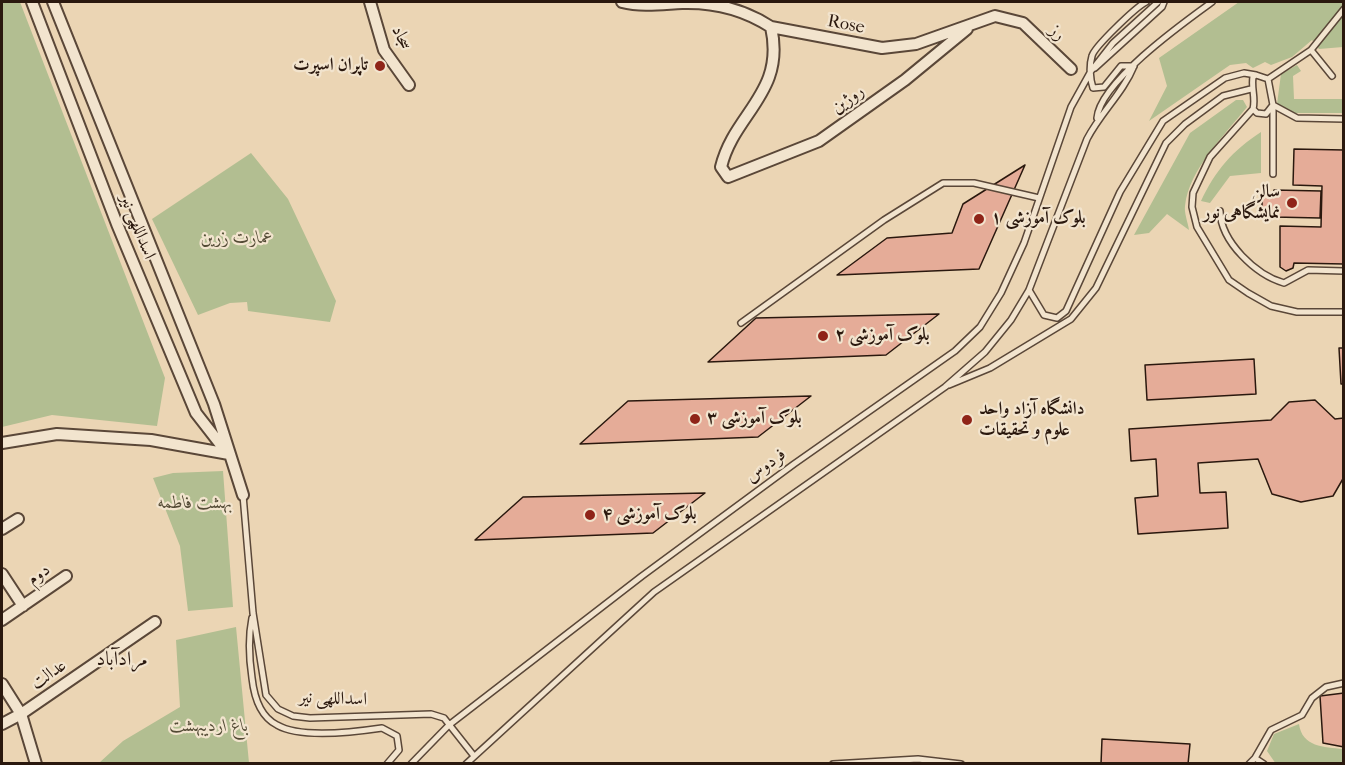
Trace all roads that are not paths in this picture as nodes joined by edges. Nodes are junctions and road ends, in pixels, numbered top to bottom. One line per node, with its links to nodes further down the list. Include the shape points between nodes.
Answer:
1 (32, 2): 34 (street, اسداللهی نیر, via 117,224 196,413)
2 (53, 2): 34 (street, اسداللهی نیر, via 214,404)
3 (370, 2): 20 (street, سجاد, via 384,50)
4 (622, 2): 11 (street, via 722,6)
5 (1146, 2): 16 (lane, via 1135,8 1092,53)
6 (1158, 2): 16 (lane, via 1113,43)
7 (1164, 2): 16 (lane)
8 (1212, 2): 14 (lane)
9 (1344, 9): 13 (lane)
10 (972, 24): 11 (street, روژین, via 904,80 819,141 728,177 721,167 726,148 770,79 775,45); 12 (street, رز); 15 (street, رز, via 995,16 1023,23)
11 (771, 27): 12 (street, Rose, via 882,48)
12 (916, 44)
13 (1311, 50): 18 (lane); 19 (lane)
14 (1134, 66): 16 (lane, via 1121,66 1099,90 1090,81); 29 (lane, via 1127,84 1097,120)
15 (1071, 69)
16 (1091, 70): 26 (lane, فردوس, via 1071,107)
17 (1256, 75): 19 (lane); 21 (lane); 29 (lane, via 1244,73 1226,78 1163,121 1120,192 1066,311 1057,318 1044,315)
18 (1332, 76)
19 (1268, 79): 22 (lane)
20 (409, 85)
21 (1251, 89): 23 (lane); 32 (lane, via 1223,96 1166,143 1096,288 1071,320 990,368)
22 (1273, 105): 23 (lane, via 1266,114); 24 (lane, via 1297,118); 25 (lane)
23 (1253, 109): 30 (lane, via 1210,158 1193,193 1197,227 1228,280 1248,293 1271,306 1297,312)
24 (1344, 119)
25 (1273, 174)
26 (1039, 198): 31 (lane, via 975,183 943,183 884,220); 48 (lane, فردوس, via 1001,293 980,327 956,351 651,568)
27 (1220, 212): 28 (lane, via 1220,225 1245,258 1269,278 1284,283 1308,270)
28 (1344, 270)
29 (1029, 290): 32 (lane, via 985,352)
30 (1344, 312)
31 (741, 323)
32 (945, 387): 49 (lane, via 654,592)
33 (2, 443): 34 (street, via 57,434 151,440)
34 (229, 454): 35 (street, اسداللهی نیر)
35 (243, 495): 41 (lane, اسداللهی نیر)
36 (18, 519): 37 (street)
37 (2, 529)
38 (2, 574): 40 (street)
39 (66, 576): 40 (street, دوم)
40 (23, 606): 42 (street, دوم)
41 (253, 613): 48 (lane, اسداللهی نیر, via 266,696 278,709 310,718 431,714 444,718); 52 (lane, اسداللهی نیر, via 249,660 255,698 262,711 275,725 309,733 390,731 397,736 399,750)
42 (2, 620)
43 (154, 622): 46 (street, عدالت)
44 (1344, 683): 50 (lane, via 1326,687 1312,698 1302,715 1271,730)
45 (2, 684): 46 (street, عدالت)
46 (21, 714): 47 (street); 51 (street)
47 (2, 724)
48 (449, 725): 49 (lane); 53 (lane, فردوس)
49 (474, 756): 54 (lane)
50 (1255, 758): 57 (lane); 58 (lane)
51 (36, 764)
52 (387, 764)
53 (411, 764)
54 (466, 764)
55 (833, 764): 56 (lane, via 918,759)
56 (961, 764)
57 (1249, 764)
58 (1264, 764)

